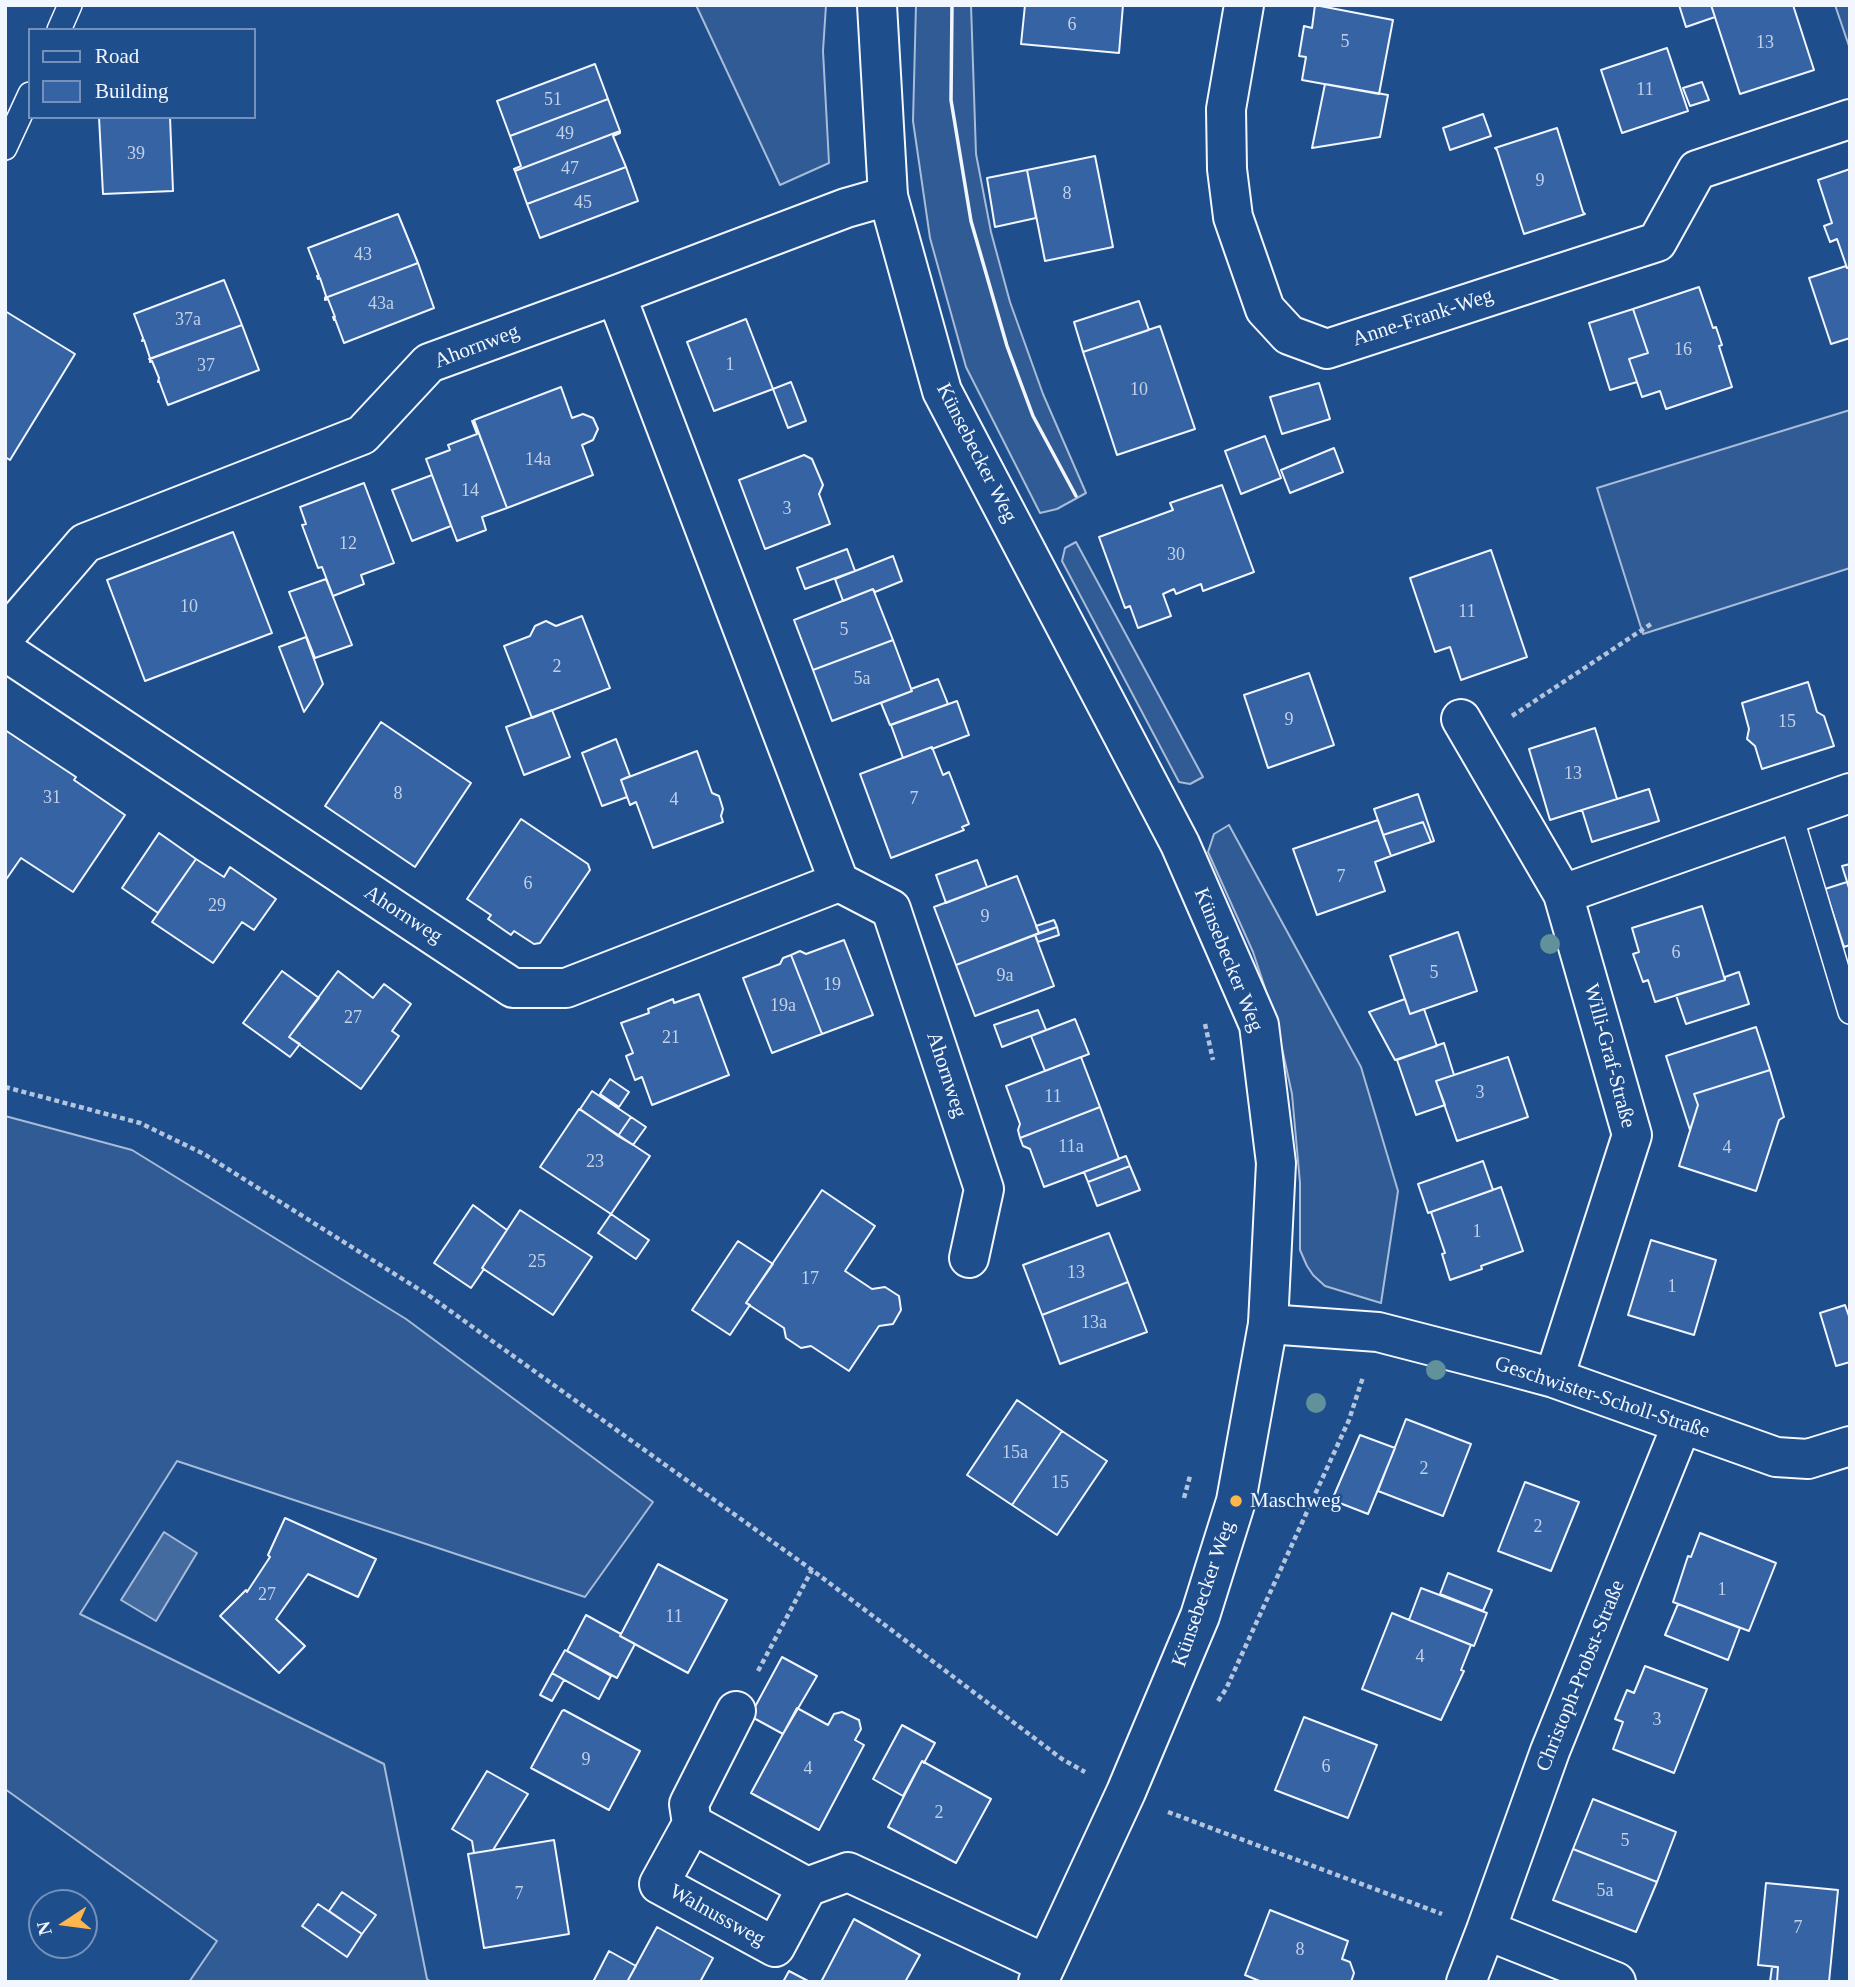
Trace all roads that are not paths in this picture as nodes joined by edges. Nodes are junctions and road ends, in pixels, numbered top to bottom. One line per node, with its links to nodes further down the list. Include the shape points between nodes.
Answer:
1 (70, 5): 4 (lane)
2 (877, 5): 8 (street, Künsebecker Weg)
3 (1244, 5): 6 (street, Anne-Frank-Weg, via 1226,109 1233,217 1265,309 1289,335 1327,349 1657,242 1697,170)
4 (60, 28)
5 (28, 98): 7 (lane)
6 (1850, 120)
7 (5, 148)
8 (888, 196): 9 (street, Ahornweg); 19 (street, Künsebecker Weg, via 942,391 1180,844 1259,1025 1276,1163)
9 (616, 295): 10 (street, Ahornweg, via 429,363 362,435 85,543); 15 (street)
10 (5, 636)
11 (5, 651): 15 (street, Ahornweg, via 513,988 566,988)
12 (1467, 731): 16 (street, Willi-Graf-Straße)
13 (1850, 793): 14 (street)
14 (1790, 812): 16 (street); 17 (lane)
15 (839, 883): 18 (street, Ahornweg, via 891,909 984,1189)
16 (1563, 894): 20 (street, Willi-Graf-Straße, via 1632,1135)
17 (1850, 1012)
18 (969, 1258)
19 (1268, 1324): 20 (street, Geschwister-Scholl-Straße, via 1378,1332); 27 (street, Künsebecker Weg, via 1236,1501 1200,1616 1126,1792)
20 (1554, 1378): 21 (street, Geschwister-Scholl-Straße)
21 (1682, 1424): 22 (street, Geschwister-Scholl-Straße, via 1776,1457 1808,1460); 26 (street, Christoph-Probst-Straße, via 1550,1751)
22 (1850, 1446)
23 (736, 1711): 24 (street, Walnussweg, via 690,1804)
24 (692, 1825): 25 (street); 25 (street, Walnussweg, via 659,1884 775,1947)
25 (807, 1887): 27 (street, via 848,1872)
26 (1486, 1930): 28 (street, Christoph-Probst-Straße); 29 (street)
27 (1042, 1973)
28 (1466, 1982)
29 (1616, 1982)

